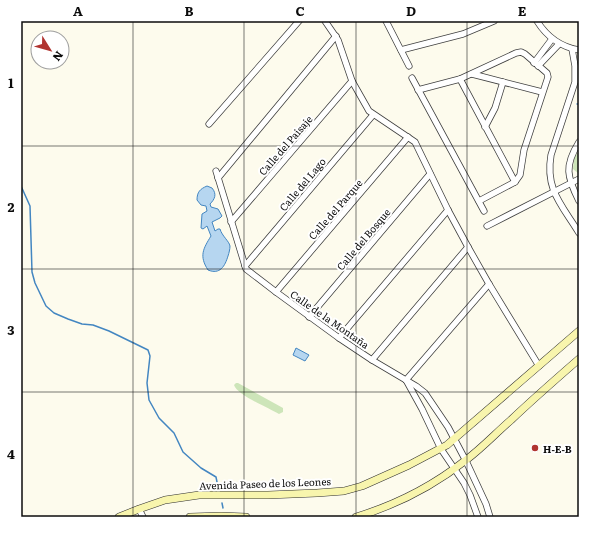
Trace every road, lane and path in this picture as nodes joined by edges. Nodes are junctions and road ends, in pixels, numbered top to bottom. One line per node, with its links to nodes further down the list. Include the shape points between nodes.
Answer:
1 (299, 21): 22 (street)
2 (325, 21): 6 (street)
3 (386, 21): 10 (street)
4 (494, 21): 10 (street, via 463,34)
5 (537, 21): 7 (street)
6 (336, 36): 17 (street); 28 (street)
7 (552, 40): 8 (street); 12 (street)
8 (559, 44): 9 (street); 12 (street)
9 (572, 49): 11 (street); 32 (street, via 575,82 551,155 550,177)
10 (401, 50): 13 (street)
11 (579, 50)
12 (536, 65): 14 (street, via 521,52); 20 (street, via 547,73 548,77)
13 (409, 66)
14 (472, 74): 16 (street); 18 (street)
15 (412, 78): 19 (street)
16 (460, 79): 19 (street); 23 (street)
17 (352, 81): 21 (street); 37 (street, Calle del Paisaje)
18 (503, 82): 20 (street); 23 (street, via 496,108)
19 (418, 90): 33 (street)
20 (542, 92): 30 (street, via 524,150 520,175)
21 (373, 115): 24 (street); 41 (street, Calle del Lago)
22 (209, 124)
23 (485, 127): 30 (street)
24 (408, 137): 27 (street, via 415,142); 43 (street, Calle del Parque)
25 (579, 142): 31 (street, via 568,169)
26 (216, 171): 28 (street)
27 (430, 174): 35 (street); 44 (street, Calle del Bosque)
28 (218, 178): 37 (street)
29 (579, 178): 31 (street)
30 (515, 182): 33 (street)
31 (571, 184): 32 (street); 34 (street)
32 (554, 192): 38 (street); 39 (street)
33 (479, 201): 36 (street)
34 (579, 201)
35 (448, 210): 40 (street); 46 (street)
36 (484, 211)
37 (231, 222): 41 (street)
38 (487, 226)
39 (579, 233)
40 (468, 247): 42 (street); 48 (street)
41 (246, 267): 43 (street, Calle de la Montaña)
42 (489, 284): 49 (street); 50 (street)
43 (276, 292): 44 (street, Calle de la Montaña)
44 (309, 317): 46 (street, Calle de la Montaña)
45 (579, 331): 49 (main road, Avenida Paseo de los Leones)
46 (339, 338): 48 (street, Calle de la Montaña)
47 (579, 359): 53 (main road)
48 (372, 360): 50 (street, Calle de la Montaña)
49 (538, 366): 51 (main road, Avenida Paseo de los Leones)
50 (406, 380): 51 (street, Calle de la Montaña, via 425,393); 52 (street)
51 (454, 439): 52 (main road, Avenida Paseo de los Leones); 53 (street, Calle de la Montaña)
52 (441, 449): 54 (street); 55 (main road, Avenida Paseo de los Leones, via 362,486 344,491 199,495 165,500)
53 (466, 461): 54 (main road); 62 (street, Calle de la Montaña)
54 (455, 469): 60 (main road, via 396,503); 61 (street, via 470,495)
55 (139, 508): 56 (main road, Avenida Paseo de los Leones); 57 (street)
56 (119, 517)
57 (143, 517)
58 (190, 517): 59 (main road)
59 (246, 517)
60 (356, 517)
61 (478, 517)
62 (490, 517)

